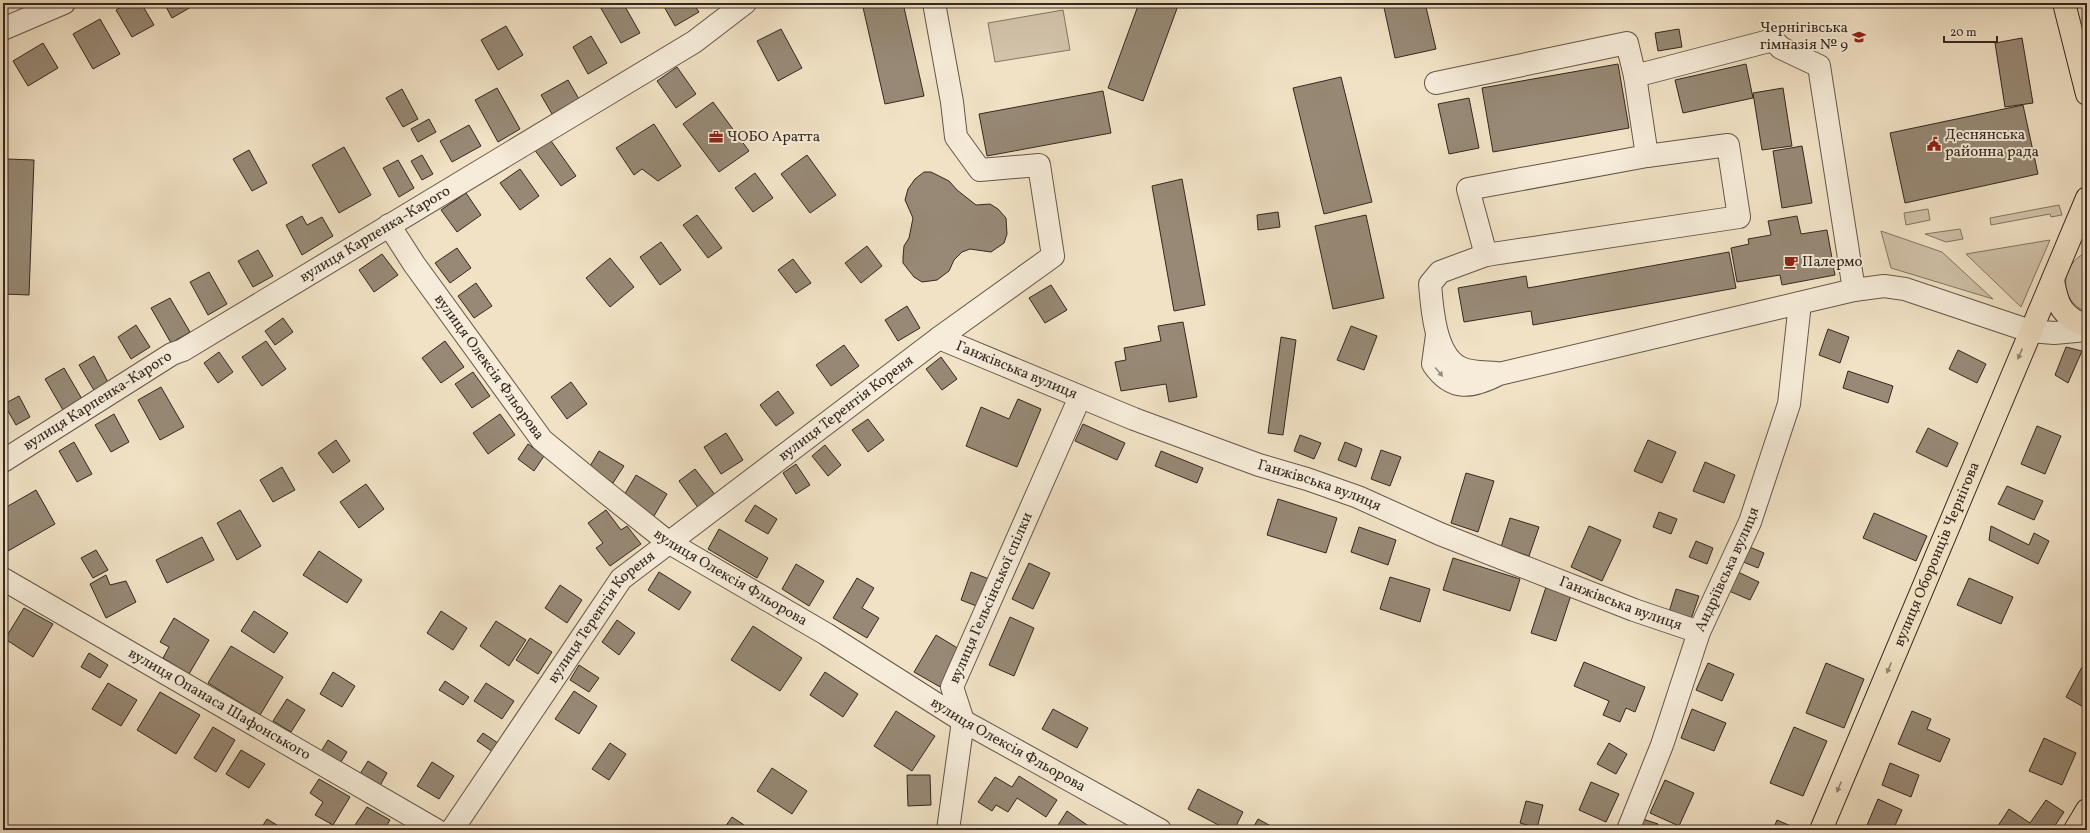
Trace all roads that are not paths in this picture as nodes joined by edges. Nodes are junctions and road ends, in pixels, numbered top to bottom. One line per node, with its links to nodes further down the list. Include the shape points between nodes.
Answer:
1 (64, 3): 5 (street)
2 (745, 3): 11 (street, вулиця Карпенка-Карого, via 694,42)
3 (934, 3): 21 (street, вулиця Терентія Кореня, via 956,137 980,170 1040,165 1053,256)
4 (2064, 3): 8 (main road)
5 (3, 29)
6 (1635, 76): 7 (street, via 1627,43); 9 (street); 16 (street, via 1773,40 1781,48 1819,66)
7 (1436, 83)
8 (2087, 94)
9 (1647, 156): 14 (street, via 1468,189); 14 (street, via 1728,145 1739,218)
10 (2087, 198): 13 (main road)
11 (389, 225): 23 (street, вулиця Карпенка-Карого, via 172,354); 24 (street, вулиця Олексія Фльорова, via 414,264 542,440)
12 (2087, 239): 13 (main road)
13 (2067, 248): 15 (main road, вулиця Оборонців Чернігова)
14 (1486, 255): 17 (street, via 1440,272 1430,284 1437,335 1448,357 1459,367 1499,374)
15 (2053, 280): 18 (main road, via 2056,299 2063,312); 20 (main road, вулиця Оборонців Чернігова)
16 (1854, 290): 17 (street); 20 (street, via 1884,286 1904,289)
17 (1800, 303): 26 (street, Андріївська вулиця, via 1789,404 1750,522)
18 (2087, 326)
19 (2087, 330): 20 (street, via 2054,333)
20 (2030, 331): 34 (main road, вулиця Оборонців Чернігова, one-way to 34)
21 (939, 338): 22 (street, Ганжівська вулиця); 24 (street, вулиця Терентія Кореня)
22 (1080, 397): 26 (street, Ганжівська вулиця, via 1259,466 1358,497 1440,534 1634,610); 27 (street, вулиця Гельсінської спілки, via 952,687)
23 (3, 461)
24 (668, 542): 27 (street, вулиця Олексія Фльорова, via 826,634); 30 (street, вулиця Терентія Кореня, via 620,579)
25 (3, 579): 29 (street, вулиця Опанаса Шафонського)
26 (1699, 632): 33 (street, Андріївська вулиця, via 1662,746)
27 (963, 721): 31 (street, вулиця Гельсінської спілки); 32 (street, вулиця Олексія Фльорова)
28 (2087, 810): 35 (main road)
29 (436, 830)
30 (452, 830)
31 (948, 830)
32 (1160, 830)
33 (1628, 830)
34 (1821, 830)
35 (2075, 830)

